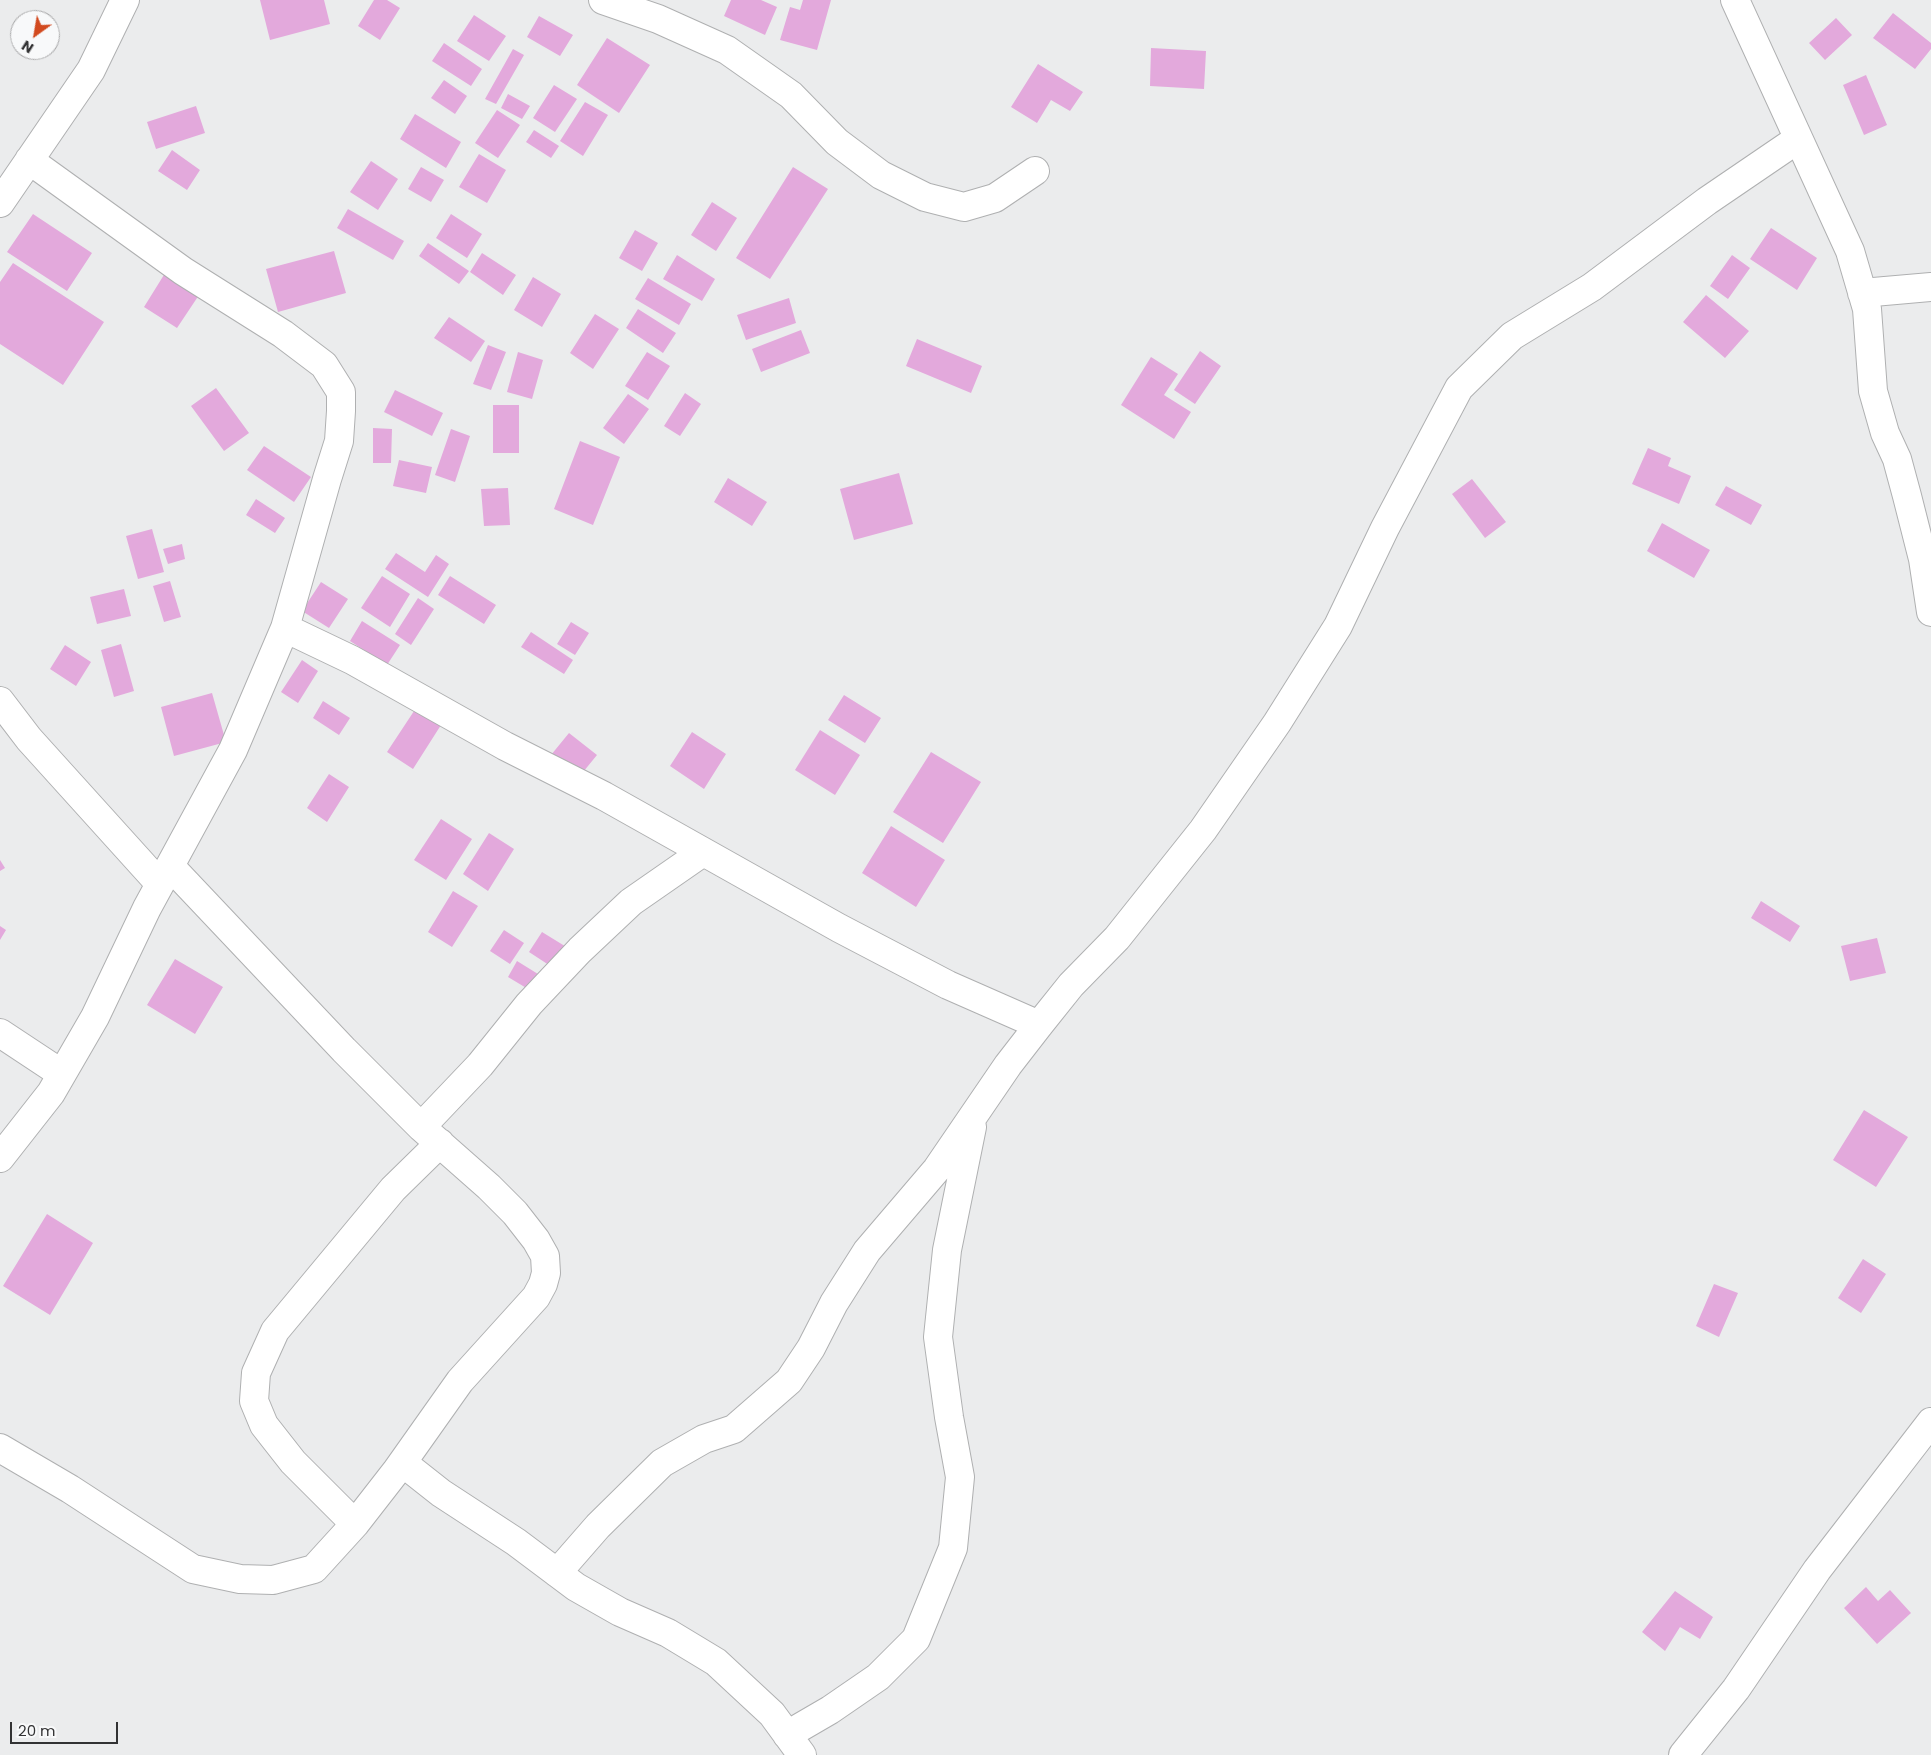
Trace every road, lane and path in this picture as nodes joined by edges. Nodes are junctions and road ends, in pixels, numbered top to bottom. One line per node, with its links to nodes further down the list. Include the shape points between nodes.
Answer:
1 (125, 0): 5 (street, via 91,70)
2 (603, 0): 6 (street, via 658,19 727,50 791,95 837,142 881,175 925,197 964,207 995,198)
3 (1734, 0): 4 (street)
4 (1798, 139): 9 (street, via 1850,251); 15 (street, via 1707,201 1592,287 1512,336 1459,388 1385,528 1338,626 1277,723 1203,830 1118,938 1071,985)
5 (29, 160): 7 (street); 11 (street, via 183,271 324,364 341,392 339,441)
6 (1035, 171)
7 (0, 203)
8 (1931, 288): 9 (street)
9 (1862, 293): 10 (street, via 1867,309 1873,391 1884,433 1897,459 1923,559)
10 (1931, 612)
11 (285, 628): 13 (street, via 352,660); 14 (street, via 234,750)
12 (0, 701): 14 (street, via 29,739)
13 (703, 852): 15 (street, via 948,985); 19 (street, via 631,902 580,950 529,1004)
14 (165, 875): 17 (street, via 95,1017); 19 (street)
15 (1039, 1025): 18 (street)
16 (0, 1033): 17 (street)
17 (62, 1074): 20 (street)
18 (974, 1115): 25 (street, via 938,1169 867,1251 789,1381 734,1429 704,1439 662,1463 598,1526); 26 (street, via 947,1250 938,1337 960,1477 953,1548 916,1639 878,1677 830,1710)
19 (430, 1135): 23 (street, via 515,1213 545,1256 546,1273 536,1297 460,1381); 24 (street, via 393,1190 275,1332 256,1374 254,1401 264,1426 294,1462)
20 (0, 1158)
21 (1931, 1422): 27 (street, via 1817,1570 1736,1689)
22 (0, 1448): 24 (street, via 193,1569 240,1578 273,1580 314,1569)
23 (403, 1463): 24 (street); 25 (street, via 440,1493)
24 (355, 1524)
25 (558, 1573): 26 (street, via 620,1612 668,1633 716,1662 772,1714)
26 (794, 1745)
27 (1682, 1755)

